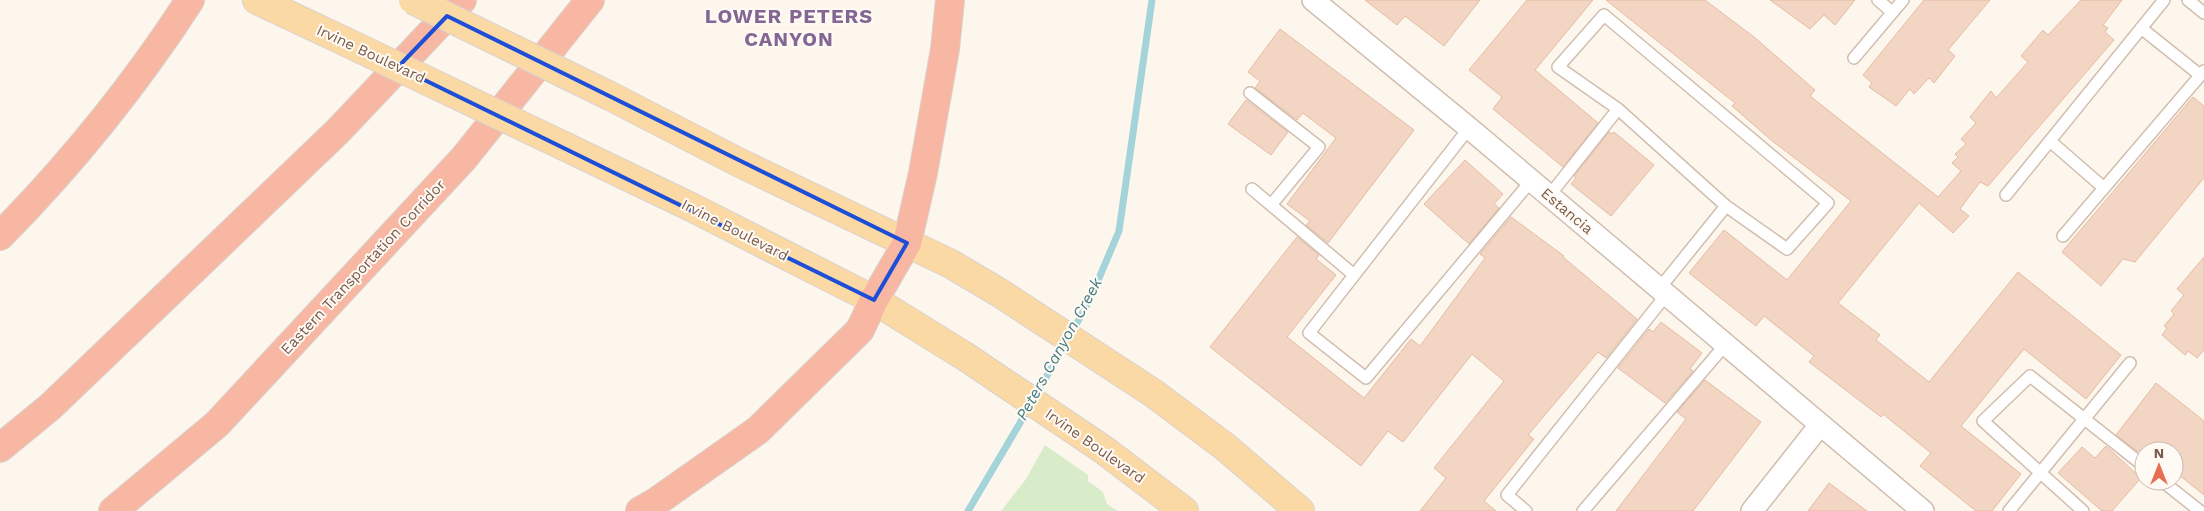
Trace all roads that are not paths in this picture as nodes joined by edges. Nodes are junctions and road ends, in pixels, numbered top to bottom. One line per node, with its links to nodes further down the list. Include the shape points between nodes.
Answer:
1 (190, 0): 28 (highway, via 153,57 46,189)
2 (257, 0): 33 (main road, Irvine Boulevard, bridge, via 691,207)
3 (413, 0): 30 (main road, bridge)
4 (462, 0): 38 (highway, via 338,131 50,407)
5 (590, 0): 43 (highway, Eastern Transportation Corridor, via 464,158 217,424)
6 (950, 0): 30 (highway, via 925,163)
7 (1313, 0): 19 (street, Estancia)
8 (1878, 0): 12 (lane)
9 (1903, 0): 12 (lane)
10 (2164, 0): 14 (lane)
11 (2188, 0): 13 (lane)
12 (1892, 12): 15 (lane)
13 (2204, 13)
14 (2141, 28): 16 (lane); 20 (lane)
15 (1854, 58)
16 (2202, 73): 22 (lane)
17 (1250, 94): 26 (lane, via 1319,147)
18 (1618, 109): 25 (lane); 27 (lane); 27 (lane, via 1558,67 1604,15 1828,203 1787,249)
19 (1469, 128): 21 (street, Estancia); 31 (lane)
20 (2050, 141): 22 (lane); 24 (lane)
21 (1531, 181): 25 (street, Estancia); 31 (lane, via 1366,378 1309,333)
22 (2104, 188): 29 (lane)
23 (1252, 189): 26 (lane)
24 (2006, 195)
25 (1549, 196): 32 (street, Estancia)
26 (1271, 205): 31 (lane)
27 (1726, 206): 32 (lane)
28 (0, 236)
29 (2062, 236)
30 (907, 244): 33 (highway); 46 (main road, via 951,264 1000,293 1141,386 1224,446)
31 (1354, 275)
32 (1663, 292): 34 (street, Estancia); 47 (lane, via 1506,495)
33 (874, 300): 44 (highway, via 851,341 758,430); 45 (main road, Irvine Boulevard, via 966,357 1104,450)
34 (1725, 345): 37 (street, Estancia); 48 (lane)
35 (2130, 363): 36 (lane)
36 (2084, 419): 39 (lane); 40 (lane); 40 (lane, via 2030,376 1983,421)
37 (1820, 425): 42 (street, Estancia); 49 (street)
38 (0, 448)
39 (2134, 458)
40 (2039, 472): 50 (lane); 51 (lane)
41 (2175, 491): 52 (lane)
42 (1915, 509)
43 (113, 511)
44 (640, 511)
45 (1184, 511)
46 (1300, 511)
47 (1526, 511)
48 (1583, 511)
49 (1752, 511)
50 (2009, 511)
51 (2083, 511)
52 (2200, 511)

